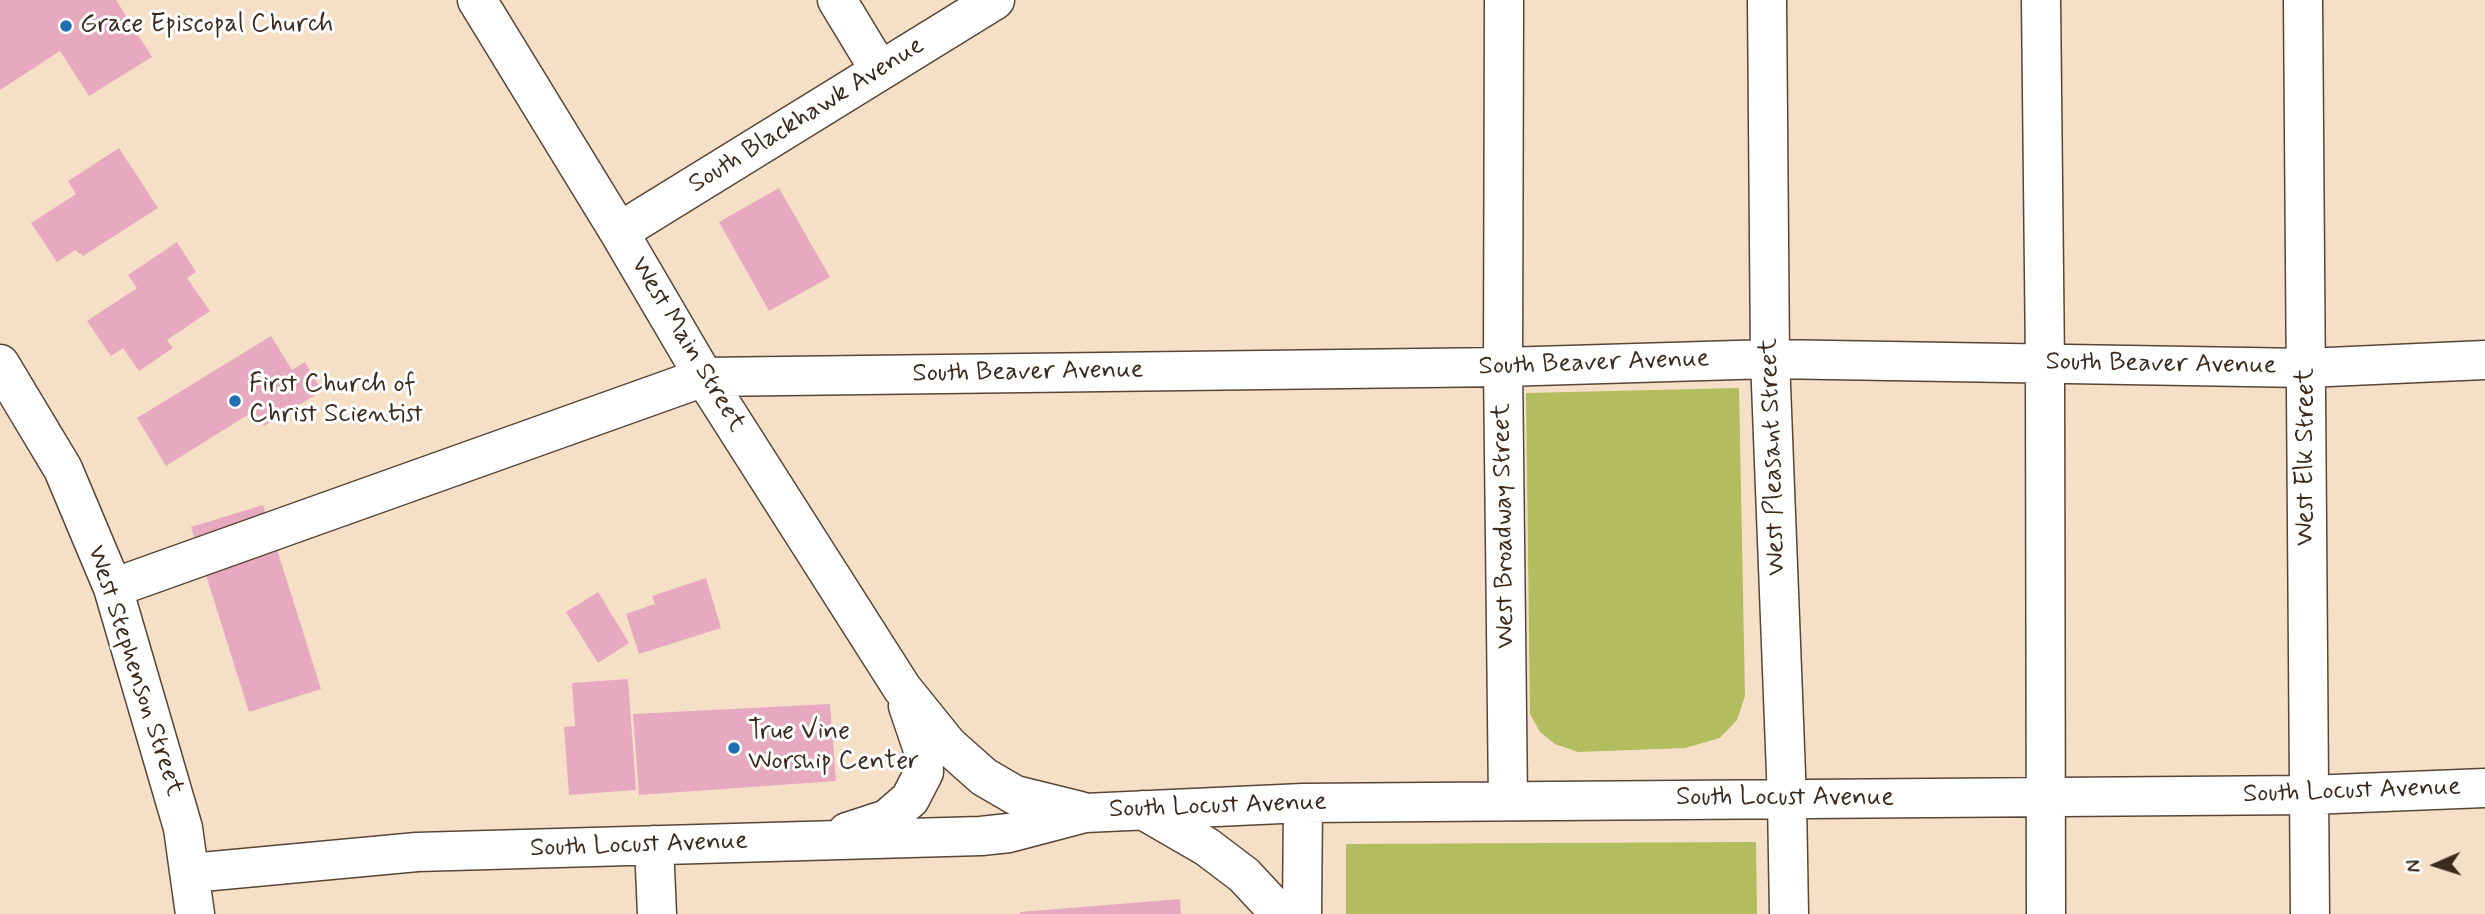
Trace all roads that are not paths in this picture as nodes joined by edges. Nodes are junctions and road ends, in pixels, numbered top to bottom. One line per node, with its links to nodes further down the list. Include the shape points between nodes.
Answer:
1 (477, 0): 9 (street, West Main Street)
2 (837, 0): 8 (street)
3 (995, 0): 8 (street, South Blackhawk Avenue)
4 (1504, 0): 14 (street, West Broadway Street)
5 (1767, 0): 10 (street, West Pleasant Street)
6 (2041, 0): 12 (street)
7 (2303, 0): 15 (street, West Elk Street)
8 (880, 71): 9 (street, South Blackhawk Avenue)
9 (619, 232): 16 (street, West Main Street)
10 (1770, 359): 12 (street, South Beaver Avenue); 14 (street, South Beaver Avenue); 22 (street, West Pleasant Street)
11 (2485, 360): 15 (street, South Beaver Avenue)
12 (2045, 363): 15 (street, South Beaver Avenue); 21 (street)
13 (0, 364): 17 (street, West Stephenson Street, via 64,470)
14 (1503, 367): 16 (street, South Beaver Avenue); 23 (street, West Broadway Street)
15 (2306, 368): 20 (street, West Elk Street)
16 (704, 377): 17 (street, South Beaver Avenue); 18 (street, West Main Street)
17 (113, 588): 29 (street, West Stephenson Street, via 183,828)
18 (902, 688): 26 (street, South Locust Avenue, via 948,746 984,777 1015,795); 27 (street, via 923,750 924,772 910,799 887,819)
19 (2485, 788): 20 (street, South Locust Avenue)
20 (2309, 795): 21 (street, South Locust Avenue); 36 (street, West Elk Street)
21 (2045, 797): 22 (street, South Locust Avenue); 35 (street)
22 (1787, 800): 23 (street, South Locust Avenue); 34 (street, West Pleasant Street)
23 (1508, 801): 24 (street, South Locust Avenue)
24 (1303, 803): 25 (street, South Locust Avenue); 33 (street)
25 (1143, 810): 26 (street, South Locust Avenue); 32 (street, via 1207,847 1244,875)
26 (1085, 813): 27 (street, South Locust Avenue, via 981,836)
27 (822, 841): 28 (street, South Locust Avenue)
28 (654, 845): 29 (street, South Locust Avenue, via 417,852); 31 (street)
29 (191, 873): 30 (street, West Stephenson Street)
30 (195, 914)
31 (657, 914)
32 (1276, 914)
33 (1302, 914)
34 (1789, 914)
35 (2046, 914)
36 (2309, 914)

